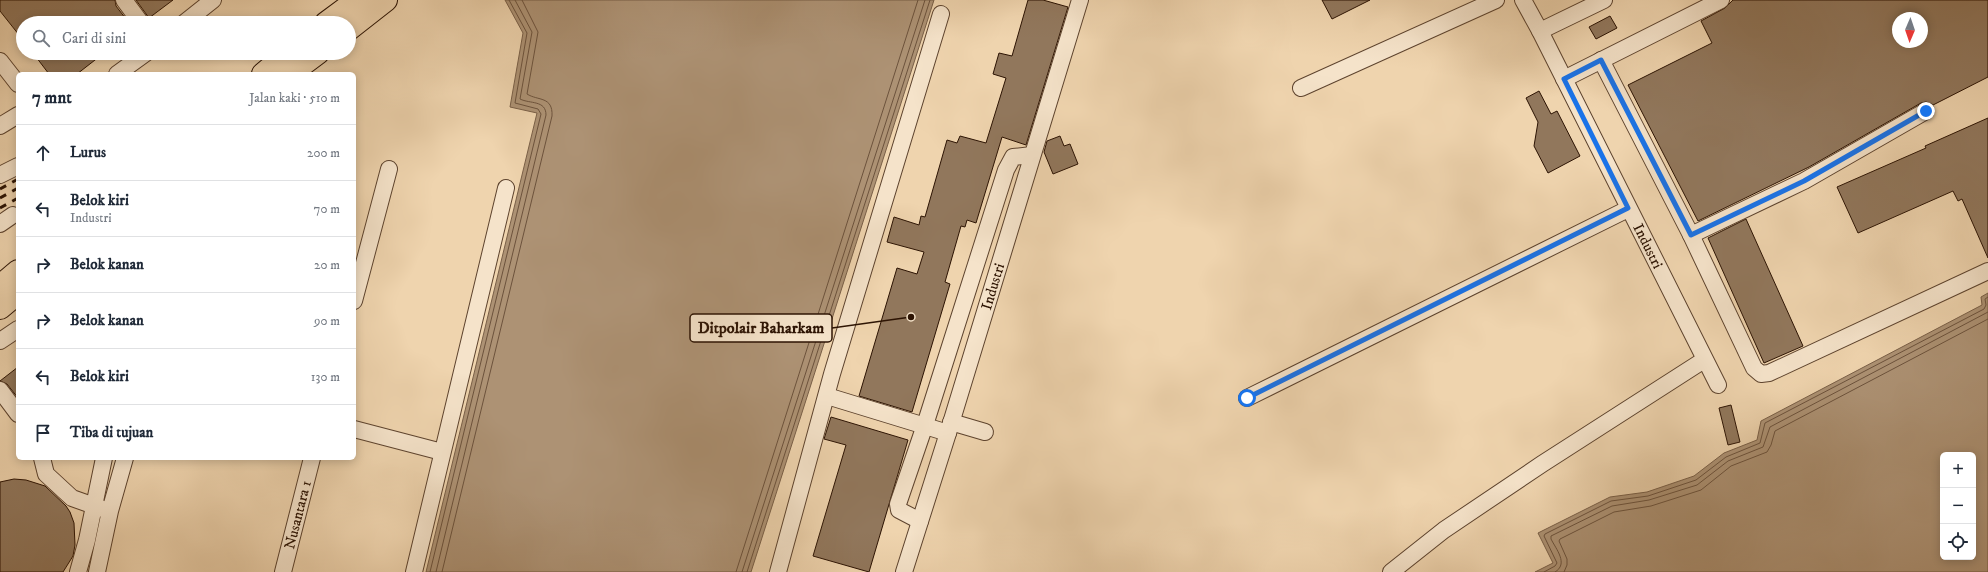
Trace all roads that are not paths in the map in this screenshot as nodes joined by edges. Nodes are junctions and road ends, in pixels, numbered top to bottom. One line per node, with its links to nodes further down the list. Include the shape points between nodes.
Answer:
1 (124, 0): 11 (street)
2 (214, 0): 12 (street)
3 (386, 0): 9 (highway)
4 (1080, 0): 28 (street, Industri)
5 (1496, 0): 24 (street)
6 (1523, 0): 13 (street, Industri)
7 (1604, 0): 13 (street)
8 (1721, 0): 17 (street)
9 (347, 12)
10 (941, 14): 46 (street)
11 (136, 16)
12 (193, 16)
13 (1540, 32): 22 (street, Industri)
14 (136, 60): 19 (street)
15 (280, 60): 20 (highway)
16 (306, 60): 21 (highway)
17 (1601, 60): 22 (street); 34 (street)
18 (0, 61): 23 (street)
19 (120, 72)
20 (265, 72)
21 (292, 72)
22 (1564, 79): 33 (street, Industri)
23 (16, 81)
24 (1301, 88)
25 (1926, 111): 34 (street, via 1804,181)
26 (16, 116): 27 (street)
27 (0, 126)
28 (1032, 155): 49 (street, via 1013,157 1006,170); 50 (street, Industri)
29 (16, 167): 31 (street)
30 (389, 170): 38 (street)
31 (0, 175)
32 (506, 188): 53 (street)
33 (1628, 208): 43 (street, Industri); 47 (street)
34 (1691, 235): 35 (street, via 1754,368 1761,374 1769,373)
35 (1988, 272)
36 (16, 273): 37 (highway)
37 (0, 286)
38 (356, 293)
39 (16, 295): 40 (highway)
40 (0, 308)
41 (16, 330): 42 (street)
42 (0, 340)
43 (1704, 360): 44 (street, Industri); 67 (street, via 1451,526)
44 (1718, 385)
45 (0, 390): 48 (street)
46 (827, 396): 49 (street); 65 (street)
47 (1247, 398)
48 (16, 411)
49 (925, 426): 50 (street); 60 (street, via 898,504 900,510)
50 (950, 427): 52 (street); 60 (street, Industri)
51 (356, 430): 53 (street)
52 (985, 432)
53 (442, 452): 64 (street)
54 (42, 460): 58 (street, via 46,474 52,481 72,498)
55 (104, 460): 58 (street)
56 (124, 460): 59 (street)
57 (311, 460): 63 (street, Nusantara 1)
58 (94, 506): 59 (street); 61 (street)
59 (110, 511): 62 (street)
60 (920, 521): 66 (street, Industri)
61 (78, 572)
62 (97, 572)
63 (282, 572)
64 (414, 572)
65 (778, 572)
66 (904, 572)
67 (1391, 572)

